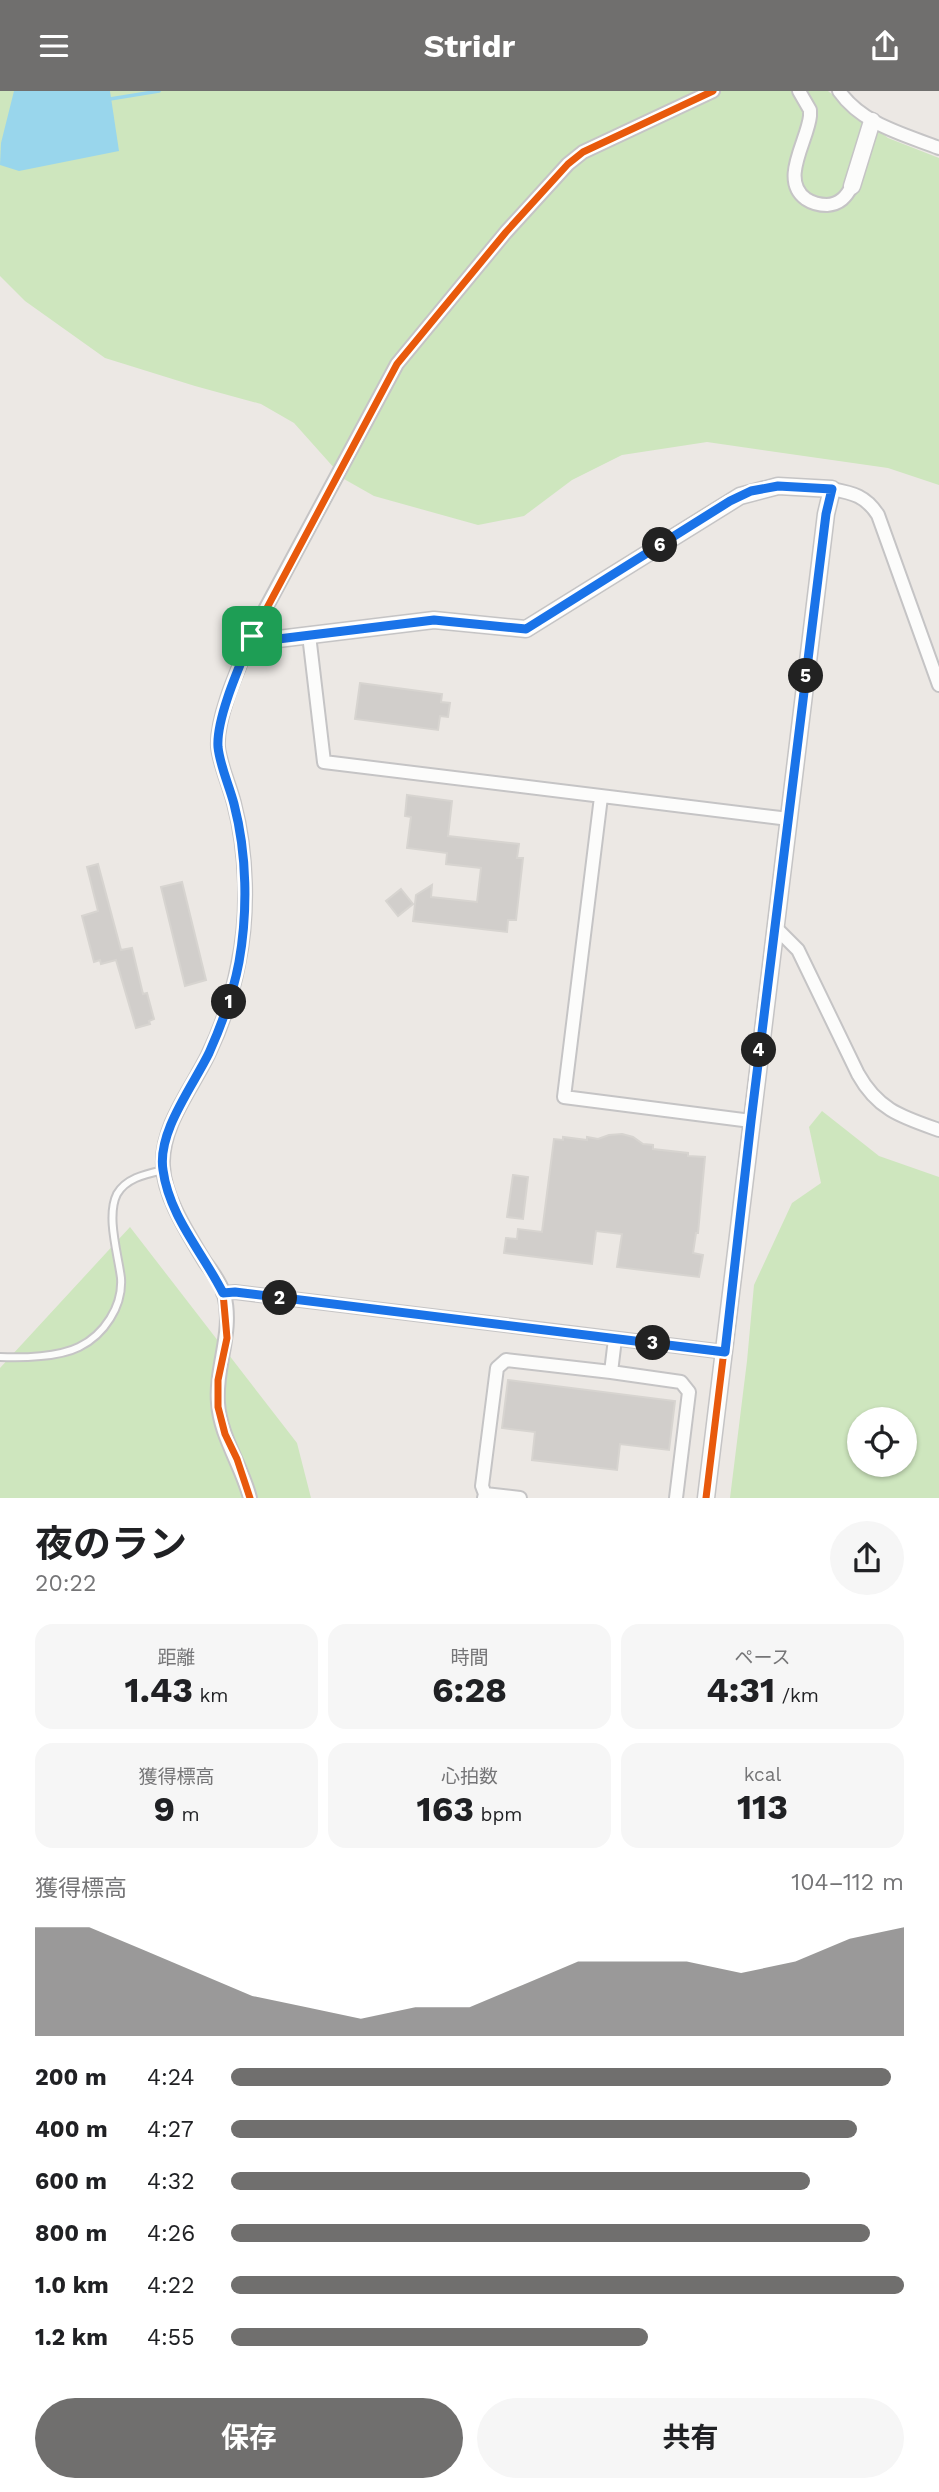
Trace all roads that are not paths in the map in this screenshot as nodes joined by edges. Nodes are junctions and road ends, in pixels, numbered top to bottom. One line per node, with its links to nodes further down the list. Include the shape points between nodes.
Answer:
1 (713, 91): 8 (street, via 583,152 506,232 397,364)
2 (799, 91): 6 (street, via 810,116 795,170 798,191 811,202 826,205 839,202)
3 (839, 91): 4 (street)
4 (872, 121): 5 (street); 6 (street)
5 (939, 148)
6 (852, 186)
7 (832, 489): 9 (street, via 778,486 740,496 526,629 434,620); 11 (street, via 859,495 878,516); 13 (street)
8 (260, 619): 10 (street)
9 (309, 635): 10 (street, via 270,640); 12 (street, via 324,762)
10 (252, 636): 17 (street, via 222,716 218,748 242,848 244,918 239,964 219,1031 168,1131)
11 (939, 685)
12 (601, 797): 13 (street); 15 (street, via 564,1097)
13 (789, 819): 14 (street)
14 (775, 926): 15 (street); 16 (street, via 798,950 858,1074 877,1101)
15 (751, 1121): 20 (street)
16 (939, 1130)
17 (163, 1170): 18 (street, via 181,1224); 21 (lane, via 136,1177 118,1192 112,1210 121,1282 117,1306 103,1330 79,1348 40,1356)
18 (223, 1293): 19 (street); 24 (street, via 227,1338 218,1407)
19 (615, 1339): 20 (street); 22 (street)
20 (725, 1352): 27 (street)
21 (0, 1357)
22 (611, 1373): 23 (street, via 506,1360 497,1368 482,1486); 26 (street, via 681,1382 689,1392)
23 (485, 1496): 25 (street)
24 (250, 1498)
25 (520, 1498)
26 (677, 1498)
27 (706, 1498)

